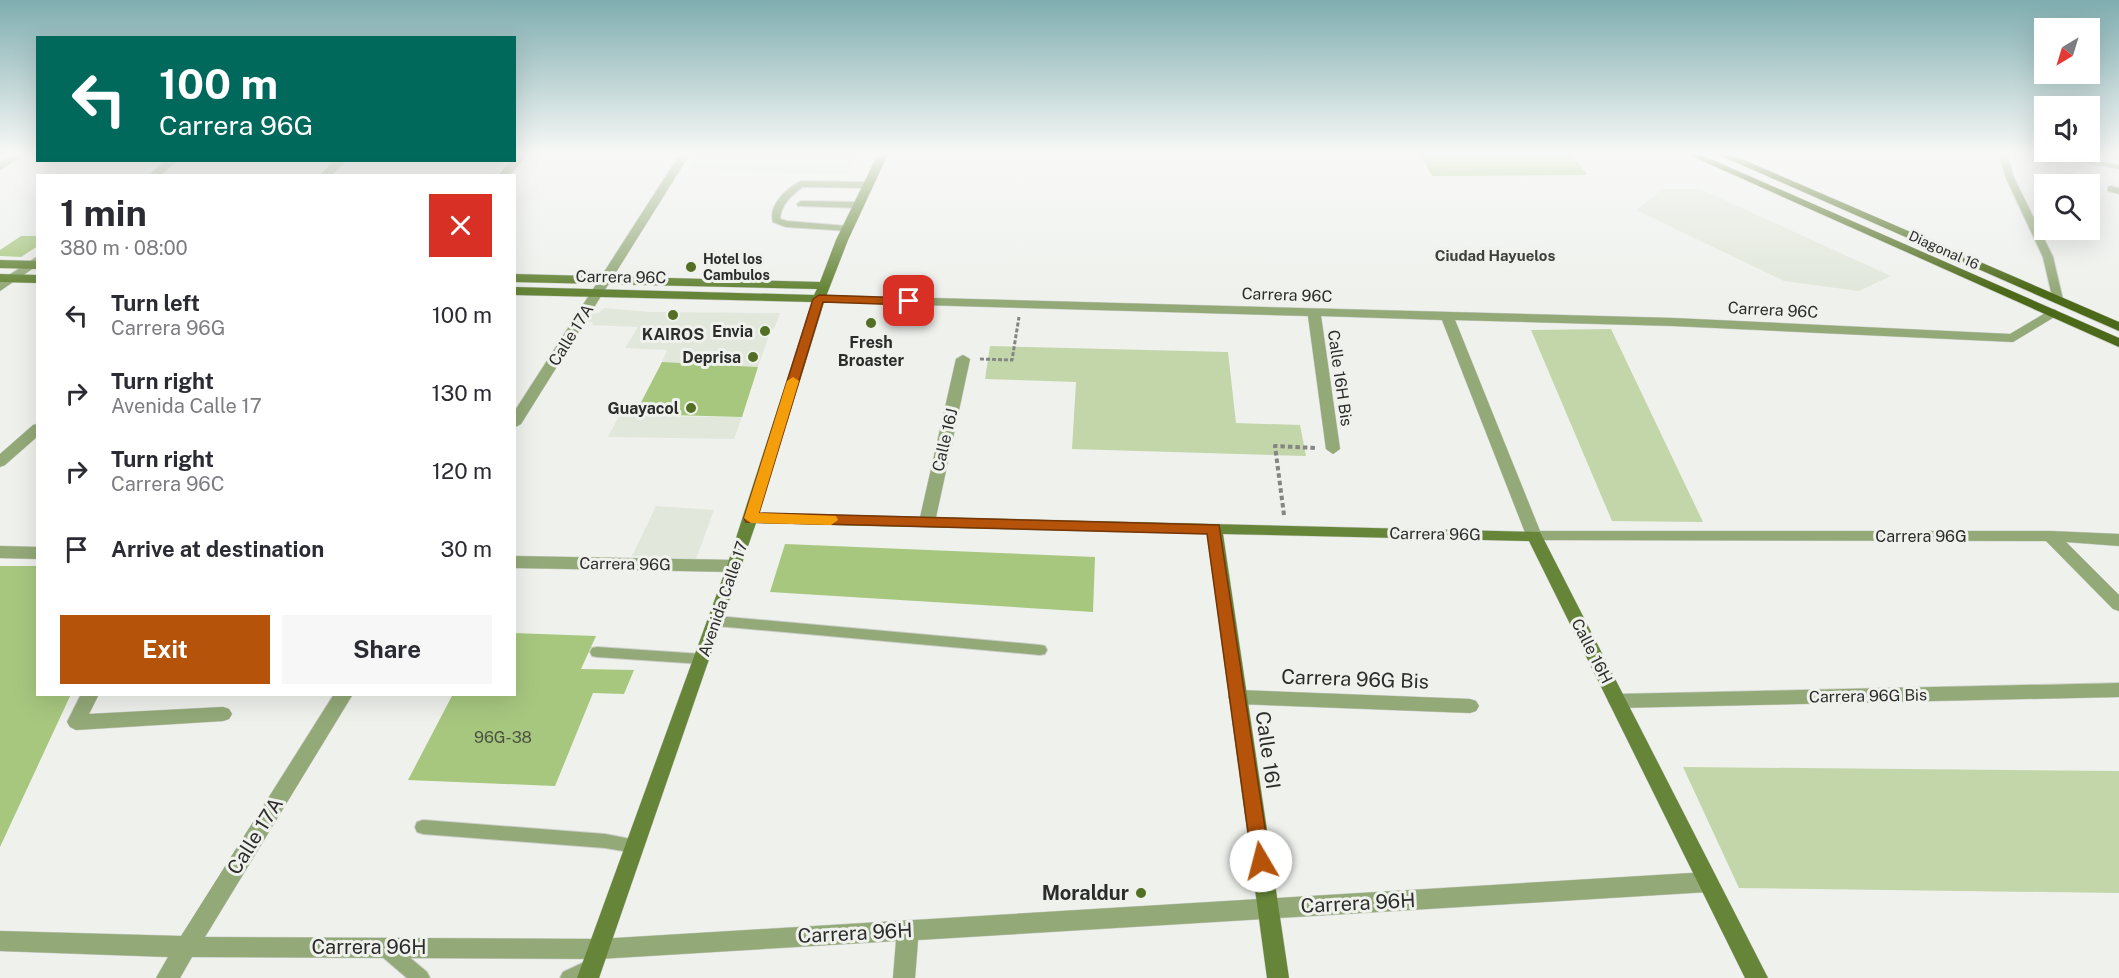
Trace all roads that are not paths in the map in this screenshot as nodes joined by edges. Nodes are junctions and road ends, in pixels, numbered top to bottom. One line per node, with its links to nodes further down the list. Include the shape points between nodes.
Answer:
1 (657, 200): 15 (street, Calle 17A)
2 (786, 200): 9 (lane, via 775,215 782,223)
3 (861, 200): 8 (street, Avenida Calle 17)
4 (1795, 200): 22 (main road, Diagonal 16)
5 (1827, 200): 20 (main road, Diagonal 16)
6 (2020, 200): 20 (lane, via 2048,257)
7 (801, 204): 8 (lane)
8 (858, 205): 9 (street, Avenida Calle 17)
9 (847, 229): 19 (street, Avenida Calle 17)
10 (35, 263): 11 (street); 12 (street)
11 (0, 264)
12 (6, 278): 14 (street); 16 (street)
13 (516, 278): 15 (street, Carrera 96C)
14 (36, 279)
15 (605, 281): 18 (street, Calle 17A); 19 (street, Carrera 96C)
16 (0, 286)
17 (516, 291): 18 (street, Carrera 96C)
18 (597, 293): 19 (street, Carrera 96C); 27 (street, Calle 17A)
19 (821, 293): 21 (street, Carrera 96C, via 1021,304); 31 (street, Avenida Calle 17)
20 (2058, 300): 24 (main road, Diagonal 16)
21 (1314, 312): 23 (street, Carrera 96C); 29 (street, Calle 16H Bis)
22 (2052, 313): 23 (street, Carrera 96C, via 2013,338 1685,322); 25 (main road, Diagonal 16)
23 (1447, 316): 34 (street, Calle 16H)
24 (2119, 327)
25 (2119, 343)
26 (963, 359): 32 (street, Calle 16J)
27 (516, 421)
28 (36, 430): 30 (street)
29 (1333, 449)
30 (0, 462)
31 (751, 518): 32 (street, Carrera 96G); 40 (street, Avenida Calle 17)
32 (927, 522): 33 (street, Carrera 96G)
33 (1214, 529): 34 (street, Carrera 96G); 49 (street, Calle 16I)
34 (1534, 536): 35 (street, Carrera 96G); 50 (street, Calle 16H)
35 (2050, 536): 36 (street, Carrera 96G); 41 (street)
36 (2119, 540)
37 (0, 552): 38 (street)
38 (36, 553)
39 (516, 562): 40 (street, Carrera 96G)
40 (735, 566): 42 (street, Avenida Calle 17)
41 (2119, 605)
42 (716, 621): 43 (lane); 45 (street, Avenida Calle 17)
43 (1040, 650)
44 (597, 652): 45 (lane)
45 (702, 658): 54 (street, Avenida Calle 17)
46 (2119, 690): 50 (street, Carrera 96G Bis)
47 (89, 696): 52 (street, via 76,722)
48 (343, 696): 59 (street, Calle 17A)
49 (1237, 697): 51 (street, Carrera 96G Bis); 56 (street, Calle 16I)
50 (1617, 701): 55 (street, Calle 16H)
51 (1470, 706)
52 (223, 714)
53 (423, 827): 54 (lane)
54 (636, 846): 61 (street, Avenida Calle 17)
55 (1708, 882): 56 (street, Carrera 96H); 67 (street, Calle 16H)
56 (1268, 908): 57 (street, Carrera 96H); 66 (street, Calle 16I)
57 (908, 930): 61 (street, Carrera 96H); 65 (street)
58 (0, 941): 59 (street, Carrera 96H)
59 (184, 947): 60 (street, Carrera 96H); 62 (street, Calle 17A)
60 (384, 947): 61 (street, Carrera 96H); 63 (lane)
61 (593, 965): 64 (lane)
62 (167, 978)
63 (421, 978)
64 (569, 978)
65 (904, 978)
66 (1278, 978)
67 (1757, 978)

